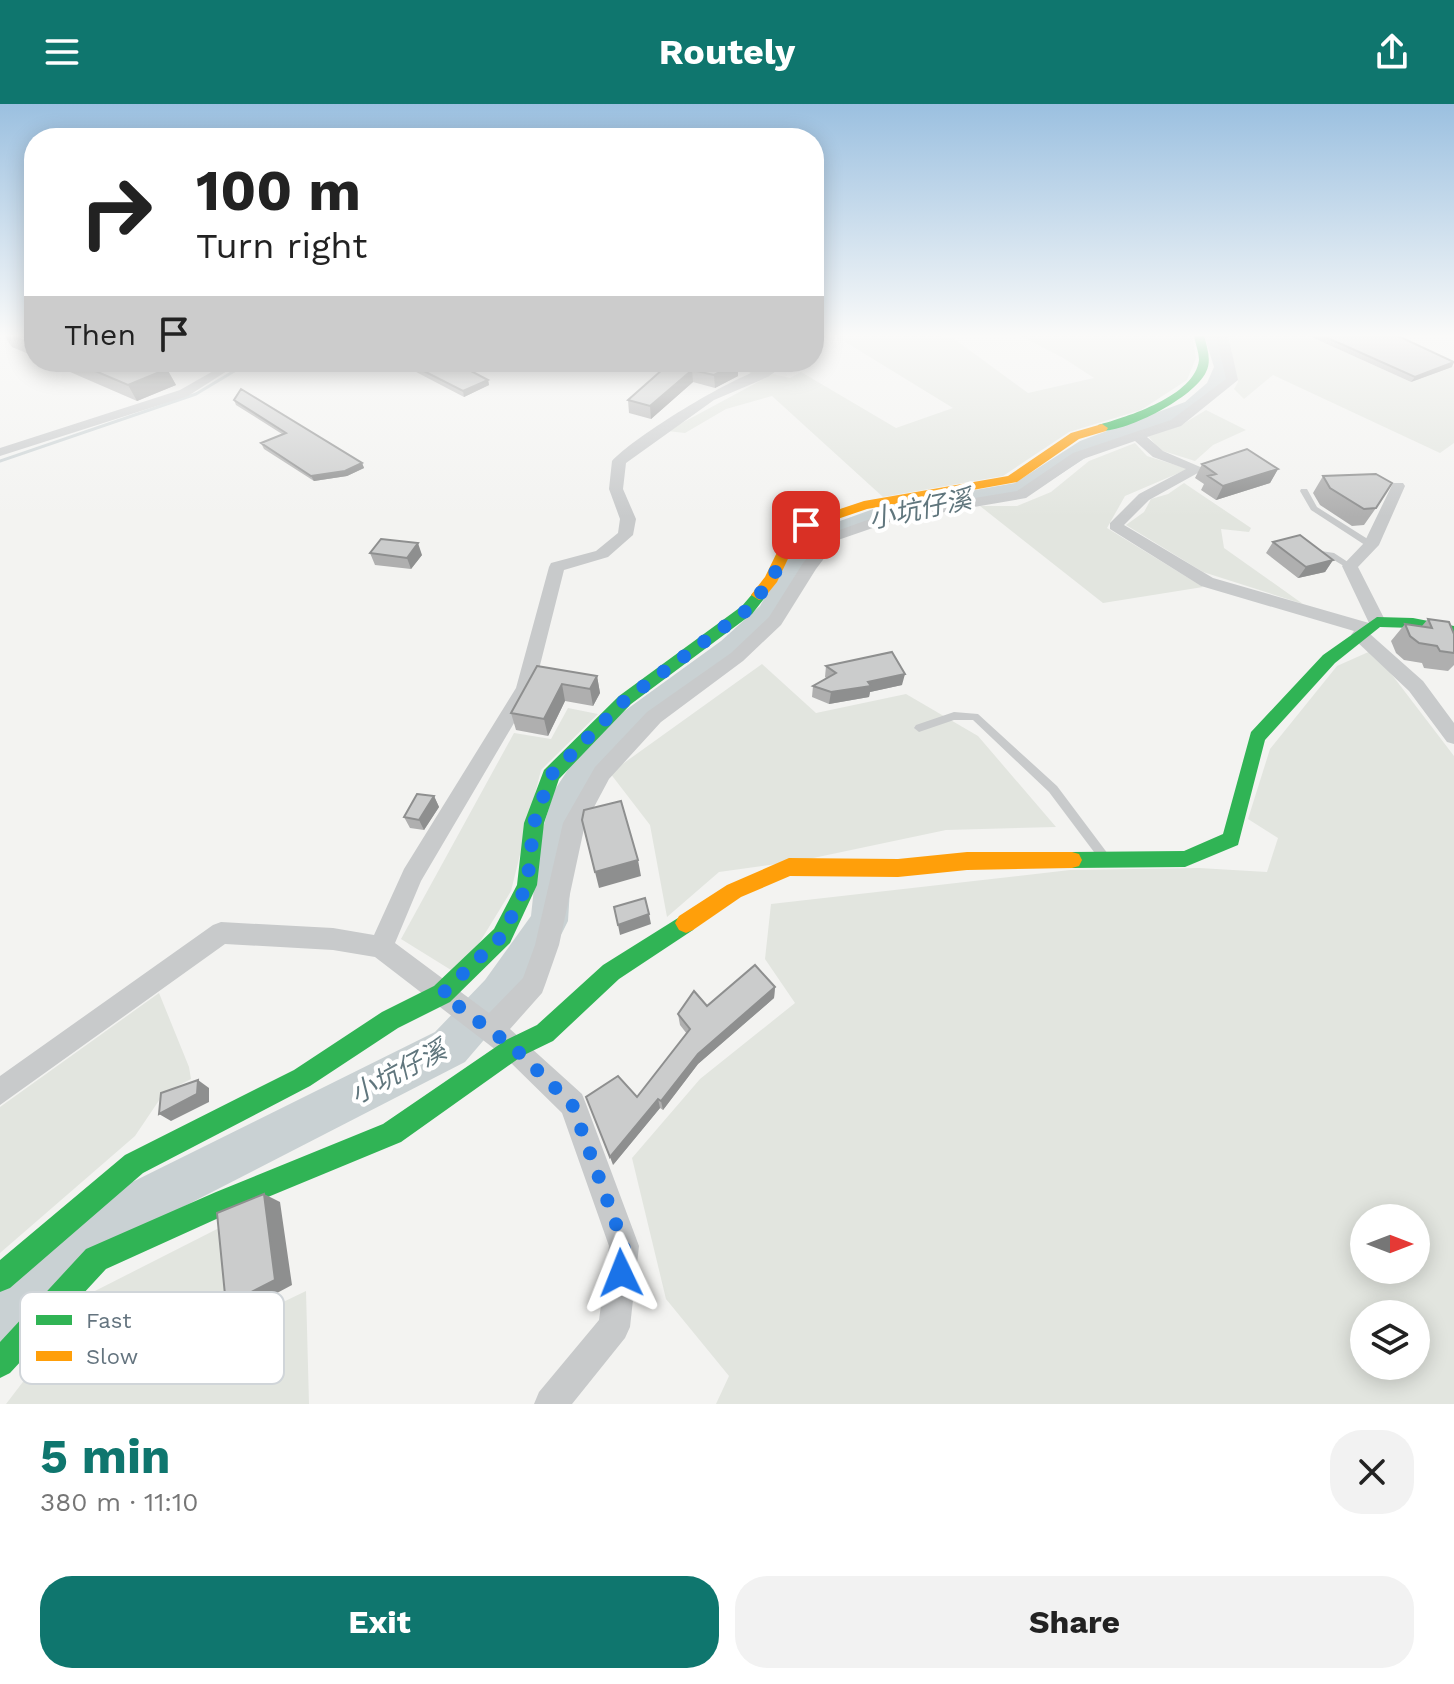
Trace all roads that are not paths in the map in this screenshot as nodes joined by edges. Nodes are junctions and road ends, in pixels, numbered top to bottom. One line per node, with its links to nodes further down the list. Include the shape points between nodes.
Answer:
1 (176, 396): 6 (street)
2 (713, 396): 17 (street, via 619,461 616,489 628,519 625,535 602,554 557,567 525,689 412,876)
3 (1175, 396): 18 (street, via 1146,415 1075,436 1012,479 864,505 806,525 789,542 772,579 747,610 625,700 551,775 534,823 521,898 502,936)
4 (1212, 396): 5 (street, via 1176,423)
5 (1137, 436): 12 (street, via 1158,454 1198,469 1144,497 1115,526 1207,582); 19 (street, via 1078,456 1021,495 890,517 833,537 775,621 737,657 654,717 602,773 574,823 533,985)
6 (0, 452)
7 (1398, 486): 9 (street)
8 (1304, 491): 9 (lane, via 1314,508)
9 (1371, 545): 11 (street)
10 (1307, 550): 11 (lane)
11 (1350, 566): 12 (street)
12 (1368, 629): 13 (street, via 1413,623); 15 (street); 16 (street, via 1329,659 1257,737 1231,839 1185,859)
13 (1454, 631)
14 (919, 728): 16 (lane, via 954,716 975,717 1053,789)
15 (1454, 737)
16 (1105, 858): 19 (street, via 898,868 789,867 734,891 611,972 545,1033)
17 (381, 947): 18 (street); 20 (street, via 221,933)
18 (442, 994): 19 (street); 21 (street, via 390,1020 302,1078 134,1164)
19 (503, 1039): 22 (street, via 392,1133 96,1259); 25 (street, via 572,1104 624,1246 614,1327)
20 (0, 1092)
21 (0, 1278)
22 (66, 1292)
23 (20, 1341): 24 (street)
24 (0, 1363)
25 (551, 1404)

